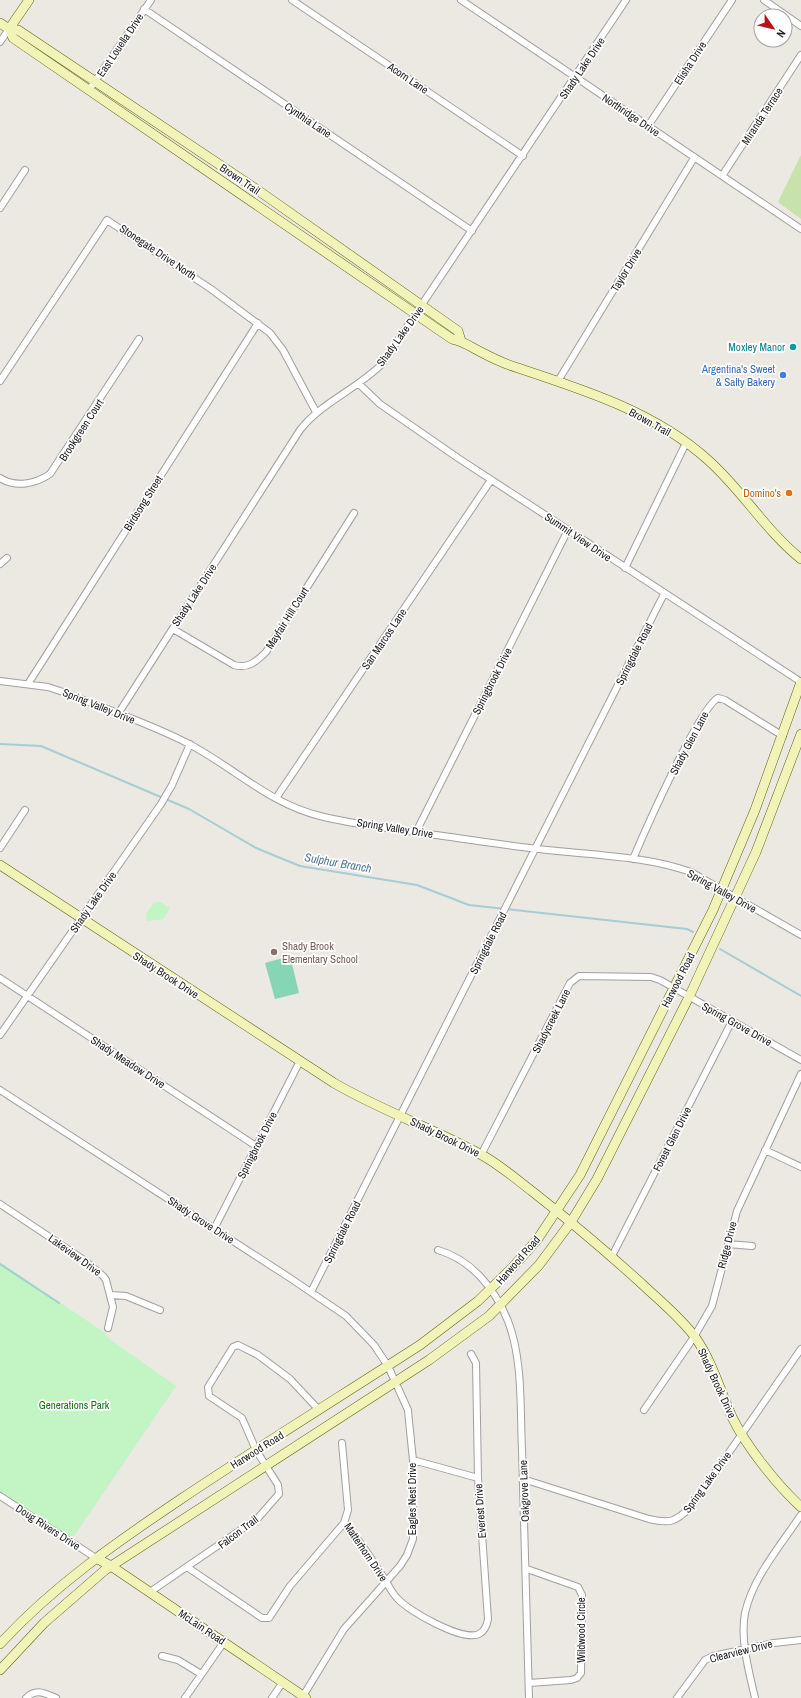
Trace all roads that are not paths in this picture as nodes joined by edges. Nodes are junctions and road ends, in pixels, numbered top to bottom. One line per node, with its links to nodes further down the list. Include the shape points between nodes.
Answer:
1 (29, 0): 11 (street)
2 (151, 0): 8 (street, East Louella Drive)
3 (292, 0): 18 (street, Acorn Lane)
4 (460, 0): 14 (street, Northridge Drive)
5 (732, 0): 17 (street, Elisha Drive)
6 (764, 0): 10 (street)
7 (625, 1): 14 (street, Shady Lake Drive)
8 (144, 9): 15 (street, East Louella Drive); 26 (street, Cynthia Lane)
9 (0, 23): 11 (street, Brown Trail)
10 (801, 26)
11 (9, 29): 12 (street); 15 (street, Brown Trail, via 18,30); 16 (street, Brown Trail, via 13,38)
12 (0, 42)
13 (801, 55): 21 (street, Miranda Terrace)
14 (576, 78): 17 (street, Northridge Drive); 18 (street, Shady Lake Drive)
15 (95, 81): 16 (street, East Louella Drive); 22 (street, Brown Trail)
16 (89, 90): 23 (street, Brown Trail)
17 (648, 126): 19 (street, Northridge Drive)
18 (523, 156): 26 (street, Shady Lake Drive)
19 (694, 158): 21 (street, Northridge Drive); 33 (street, Taylor Drive)
20 (25, 170): 24 (street)
21 (722, 176): 25 (street, Northridge Drive)
22 (259, 191): 23 (street); 27 (street, Brown Trail)
23 (251, 202): 28 (street, Brown Trail)
24 (0, 208)
25 (801, 229)
26 (472, 231): 27 (street, Shady Lake Drive)
27 (422, 306): 28 (street, Shady Lake Drive); 31 (street, Brown Trail, via 458,331)
28 (416, 315): 31 (street, Brown Trail, via 452,339); 34 (street, Shady Lake Drive, via 382,364)
29 (258, 322): 32 (street, Stonegate Drive North, via 108,220); 35 (street, Stonegate Drive North, via 283,350); 49 (street, Birdsong Street)
30 (139, 340): 37 (street, Brookgreen Court, via 50,474 33,482 18,484)
31 (461, 340): 33 (street, Brown Trail, via 506,364)
32 (0, 381)
33 (558, 381): 36 (street, Brown Trail, via 630,410)
34 (359, 384): 35 (street, Shady Lake Drive); 38 (street, Summit View Drive, via 380,404)
35 (316, 412): 46 (street, Shady Lake Drive, via 300,430)
36 (686, 443): 42 (street, Brown Trail, via 719,471 761,520); 44 (street)
37 (0, 478)
38 (491, 480): 40 (street, Summit View Drive); 54 (street, San Marcos Lane)
39 (354, 513): 46 (street, Mayfair Hill Court, via 266,652 255,662 245,666 234,665)
40 (568, 530): 44 (street, Summit View Drive); 56 (street, Springbrook Drive)
41 (7, 558): 43 (street)
42 (801, 559)
43 (0, 564)
44 (625, 568): 45 (street, Summit View Drive)
45 (664, 594): 48 (street, Summit View Drive); 58 (street, Springdale Road)
46 (173, 629): 50 (street, Shady Lake Drive)
47 (0, 680): 49 (street, Spring Valley Drive)
48 (801, 682): 52 (street, Harwood Road)
49 (28, 684): 50 (street, Spring Valley Drive, via 63,692)
50 (118, 714): 53 (street, Spring Valley Drive)
51 (801, 734): 62 (street, Harwood Road)
52 (783, 736): 59 (street, Shady Glen Lane, via 725,700 718,698 712,701 694,731); 61 (street, Harwood Road)
53 (190, 744): 54 (street, Spring Valley Drive); 63 (street, Shady Lake Drive, via 161,804)
54 (276, 798): 56 (street, Spring Valley Drive, via 317,816)
55 (25, 810): 57 (street)
56 (416, 832): 58 (street, Spring Valley Drive)
57 (0, 848)
58 (535, 849): 59 (street, Spring Valley Drive); 75 (street, Springdale Road)
59 (632, 859): 61 (street, Spring Valley Drive, via 691,872)
60 (0, 865): 63 (street, Shady Brook Drive)
61 (722, 889): 62 (street, Spring Valley Drive); 66 (street, Harwood Road)
62 (736, 897): 64 (street, Spring Valley Drive); 68 (street, Harwood Road)
63 (82, 920): 67 (street, Shady Lake Drive); 72 (street, Shady Brook Drive)
64 (801, 935)
65 (0, 978): 67 (street, Shady Meadow Drive)
66 (674, 987): 68 (street, Spring Grove Drive); 78 (street, Shadycreek Lane, via 651,978 585,975 570,982); 81 (street, Harwood Road, via 596,1143)
67 (26, 996): 70 (street, Shady Lake Drive); 76 (street, Shady Meadow Drive)
68 (689, 997): 69 (street, Spring Grove Drive); 82 (street, Harwood Road, via 597,1179)
69 (732, 1021): 71 (street, Spring Grove Drive); 87 (street, Forest Glen Drive)
70 (0, 1035)
71 (801, 1060)
72 (300, 1062): 75 (street, Shady Brook Drive, via 353,1094); 76 (street, Springbrook Drive)
73 (801, 1074): 77 (street, Ridge Drive)
74 (0, 1090): 83 (street, Shady Grove Drive)
75 (400, 1115): 78 (street, Shady Brook Drive); 89 (street, Springdale Road)
76 (256, 1146): 83 (street, Springbrook Drive)
77 (765, 1150): 79 (street); 84 (street, Ridge Drive, via 736,1211)
78 (482, 1155): 81 (street, Shady Brook Drive)
79 (801, 1167)
80 (0, 1204): 90 (street, Lakeview Drive, via 97,1269 106,1280)
81 (557, 1211): 82 (street, Shady Brook Drive); 88 (street, Harwood Road, via 537,1240)
82 (572, 1222): 87 (street, Shady Brook Drive); 91 (street, Harwood Road, via 539,1265)
83 (214, 1229): 89 (street, Shady Grove Drive)
84 (728, 1244): 85 (street); 94 (street, Ridge Drive, via 712,1306)
85 (752, 1246)
86 (438, 1250): 88 (street, Oakgrove Lane, via 454,1255 464,1262 485,1280)
87 (612, 1256): 94 (street, Shady Brook Drive)
88 (491, 1290): 91 (street, Oakgrove Lane); 97 (street, Harwood Road, via 449,1324)
89 (311, 1292): 97 (street, Shady Grove Drive, via 346,1316 374,1345)
90 (111, 1295): 92 (street, via 126,1296); 93 (street, Lakeview Drive, via 112,1315)
91 (500, 1306): 98 (street, Harwood Road, via 460,1338); 107 (street, Oakgrove Lane, via 508,1320 516,1353)
92 (160, 1310)
93 (108, 1328)
94 (694, 1337): 100 (street, Ridge Drive); 101 (street, Shady Brook Drive, via 706,1356)
95 (801, 1349): 101 (street, Spring Lake Drive)
96 (471, 1354): 106 (street, Everest Drive, via 476,1363)
97 (388, 1366): 98 (street, Eagles Nest Drive); 99 (street, Harwood Road)
98 (394, 1383): 104 (street, Eagles Nest Drive, via 408,1410); 105 (street, Harwood Road)
99 (319, 1410): 103 (street, Harwood Road); 103 (street, Falcon Trail, via 290,1379 258,1355 238,1345 233,1347 208,1387 209,1396 242,1418)
100 (644, 1410)
101 (742, 1434): 107 (street, Spring Lake Drive, via 691,1507 678,1520 670,1522 649,1519); 109 (street, Shady Brook Drive, via 784,1490)
102 (342, 1443): 111 (street, Matterhorn Drive, via 348,1510)
103 (256, 1450): 105 (street, Falcon Trail); 112 (street, Harwood Road)
104 (413, 1460): 106 (street); 116 (street, Eagles Nest Drive, via 413,1540 407,1555)
105 (266, 1466): 113 (street, Harwood Road); 114 (street, Falcon Trail, via 279,1489 275,1500 258,1518)
106 (478, 1478): 118 (street, Everest Drive, via 487,1626 480,1634 471,1636)
107 (523, 1479): 115 (street, Oakgrove Lane)
108 (0, 1496): 112 (street, Doug Rivers Drive)
109 (801, 1507)
110 (801, 1515): 122 (street, via 754,1587 745,1613)
111 (344, 1523): 114 (street, via 290,1586 269,1618 262,1618); 116 (street, Matterhorn Drive, via 358,1538)
112 (96, 1558): 113 (street, McLain Road); 121 (street, Harwood Road, via 47,1597)
113 (111, 1566): 117 (street, McLain Road); 124 (street, Harwood Road, via 44,1623)
114 (187, 1567): 117 (street, Falcon Trail)
115 (526, 1569): 127 (street, Oakgrove Lane); 127 (street, Wildwood Circle, via 578,1587 582,1595 581,1673 571,1680)
116 (386, 1582): 118 (street, Matterhorn Drive, via 396,1598 405,1606); 129 (street, Eagles Nest Drive, via 344,1629)
117 (150, 1592): 120 (street, McLain Road)
118 (449, 1629)
119 (801, 1640): 122 (street, Clearview Drive)
120 (224, 1642): 125 (street); 126 (street, McLain Road)
121 (0, 1644)
122 (745, 1648): 134 (street, Clearview Drive, via 705,1660); 135 (street)
123 (162, 1656): 125 (street, via 178,1660)
124 (0, 1670)
125 (201, 1674): 131 (street)
126 (283, 1682): 129 (street, McLain Road); 132 (street)
127 (529, 1683): 133 (street, Oakgrove Lane)
128 (29, 1696): 130 (street, via 39,1691)
129 (305, 1697)
130 (56, 1698)
131 (185, 1698)
132 (272, 1698)
133 (529, 1698)
134 (677, 1698)
135 (755, 1698)

